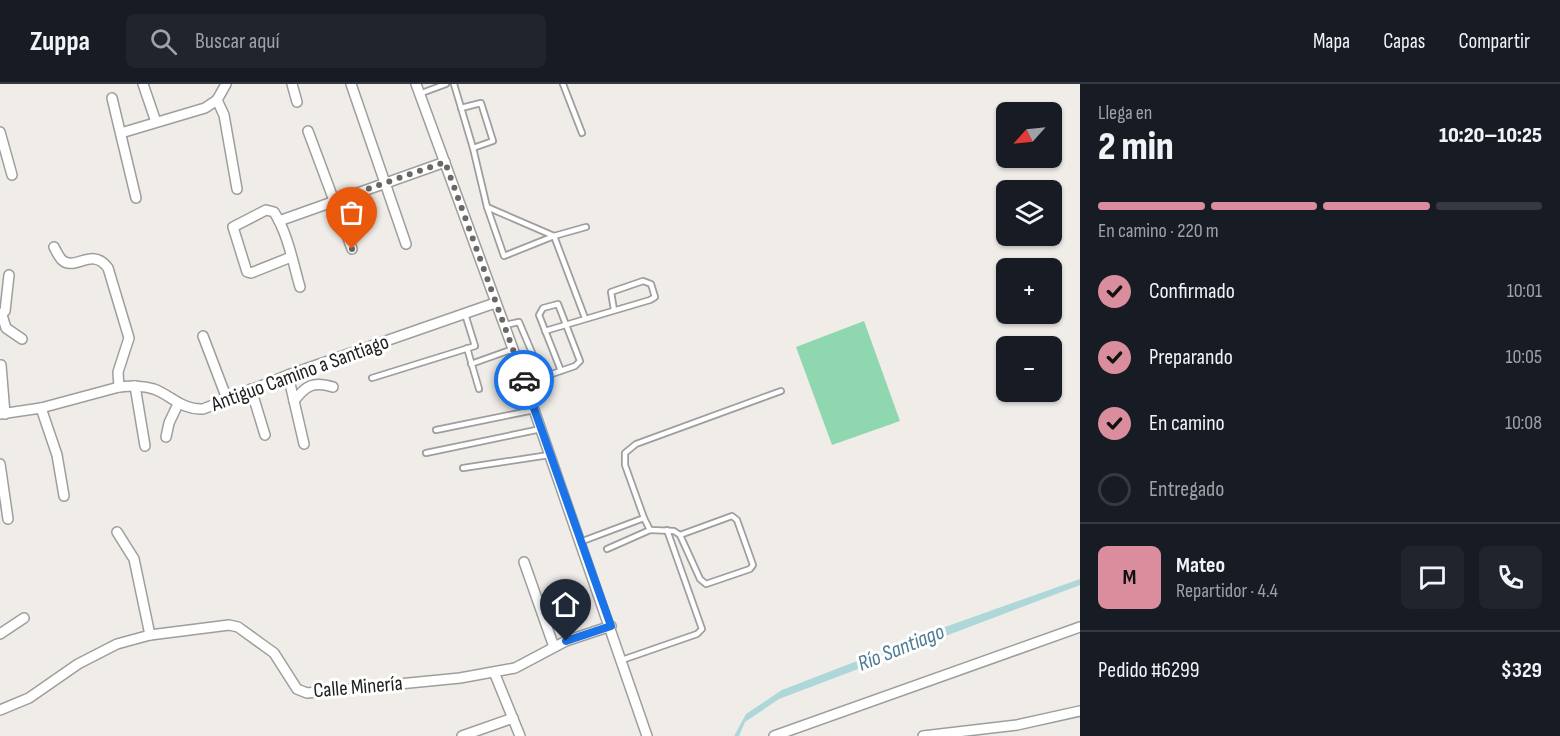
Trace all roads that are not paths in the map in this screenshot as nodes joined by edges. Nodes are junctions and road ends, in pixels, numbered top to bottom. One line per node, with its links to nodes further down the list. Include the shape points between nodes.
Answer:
1 (143, 84): 13 (street)
2 (226, 84): 10 (street)
3 (292, 84): 11 (street)
4 (351, 84): 21 (street)
5 (446, 84): 8 (lane)
6 (454, 84): 12 (lane)
7 (563, 84): 17 (lane)
8 (418, 89): 19 (street)
9 (112, 98): 16 (street)
10 (217, 100): 13 (street, via 205,108); 22 (street, via 224,115)
11 (297, 102)
12 (461, 108): 18 (lane); 18 (lane, via 481,103 489,125 493,141)
13 (156, 122): 16 (street)
14 (308, 131): 24 (street)
15 (0, 132): 20 (street)
16 (121, 133): 23 (street)
17 (582, 133)
18 (474, 148): 25 (lane)
19 (445, 162): 21 (street); 35 (street)
20 (12, 175)
21 (385, 182): 24 (street); 29 (street)
22 (237, 189)
23 (136, 198)
24 (336, 200): 26 (street); 31 (street)
25 (488, 207): 28 (lane); 28 (lane, via 504,256)
26 (279, 221): 32 (street); 32 (street, via 270,210 233,227 248,272)
27 (586, 227): 28 (lane)
28 (554, 236): 39 (lane)
29 (406, 244)
30 (54, 247): 53 (street, via 62,261 96,258 108,268 129,338 118,372)
31 (352, 249)
32 (291, 257): 34 (street)
33 (9, 274): 38 (street, via 5,311)
34 (300, 287)
35 (495, 303): 37 (street, Antiguo Camino a Santiago); 41 (street)
36 (614, 310): 36 (lane, via 655,297 651,284 643,281 611,292); 39 (lane)
37 (465, 314): 45 (lane, via 475,346); 50 (street, Antiguo Camino a Santiago)
38 (1, 315): 44 (street, via 6,328)
39 (585, 318): 40 (lane)
40 (567, 324): 42 (lane); 42 (lane, via 561,307 555,304 539,311); 49 (lane, via 579,361)
41 (503, 325): 46 (street); 49 (lane, via 519,322 542,376)
42 (545, 331): 49 (lane)
43 (203, 336): 58 (street)
44 (22, 339)
45 (466, 348): 47 (lane); 51 (lane)
46 (513, 349): 47 (lane); 62 (street)
47 (471, 364): 56 (lane)
48 (1, 365): 63 (street)
49 (561, 371)
50 (288, 375): 55 (street, Antiguo Camino a Santiago); 59 (street)
51 (372, 378)
52 (135, 386): 53 (street, Antiguo Camino a Santiago); 60 (street, Antiguo Camino a Santiago, via 156,390); 69 (street)
53 (119, 387): 61 (street, Antiguo Camino a Santiago)
54 (333, 387): 59 (street, via 310,384)
55 (251, 389): 58 (street, Antiguo Camino a Santiago); 66 (street)
56 (479, 389)
57 (781, 391): 75 (lane, via 636,444 626,453 625,465)
58 (227, 399): 60 (street, Antiguo Camino a Santiago, via 203,409)
59 (294, 401): 68 (street)
60 (178, 404): 67 (street)
61 (41, 408): 63 (street, Antiguo Camino a Santiago); 74 (street, via 57,455)
62 (534, 410): 64 (street); 65 (lane)
63 (2, 414)
64 (541, 429): 70 (lane); 71 (street)
65 (435, 430)
66 (265, 435)
67 (166, 437)
68 (304, 444)
69 (145, 446)
70 (426, 453)
71 (549, 455): 73 (lane); 81 (street)
72 (0, 464): 76 (street)
73 (463, 468)
74 (64, 496)
75 (644, 518): 77 (lane); 81 (lane)
76 (8, 519)
77 (650, 530): 78 (lane); 82 (lane)
78 (667, 530): 80 (lane); 90 (lane, via 702,629)
79 (117, 532): 88 (street, via 134,559)
80 (680, 536): 80 (lane, via 732,516 737,520 753,565 750,570 706,584)
81 (580, 542): 85 (street)
82 (607, 549)
83 (524, 562): 89 (street)
84 (24, 618): 87 (street)
85 (611, 626): 89 (street, Calle Minería); 90 (street)
86 (1080, 627): 100 (street)
87 (0, 633)
88 (150, 635): 91 (street, Calle Minería, via 238,627 274,653 300,692); 92 (street, Calle Minería, via 117,644 78,664 30,698)
89 (554, 646): 91 (street, Calle Minería, via 533,660)
90 (622, 660): 99 (street)
91 (494, 672): 94 (street)
92 (0, 710)
93 (1080, 711): 95 (street)
94 (513, 718): 97 (street); 98 (street)
95 (1017, 725): 96 (street); 102 (street)
96 (959, 733): 101 (street)
97 (462, 736)
98 (520, 736)
99 (647, 736)
100 (774, 736)
101 (923, 736)
102 (1020, 736)

